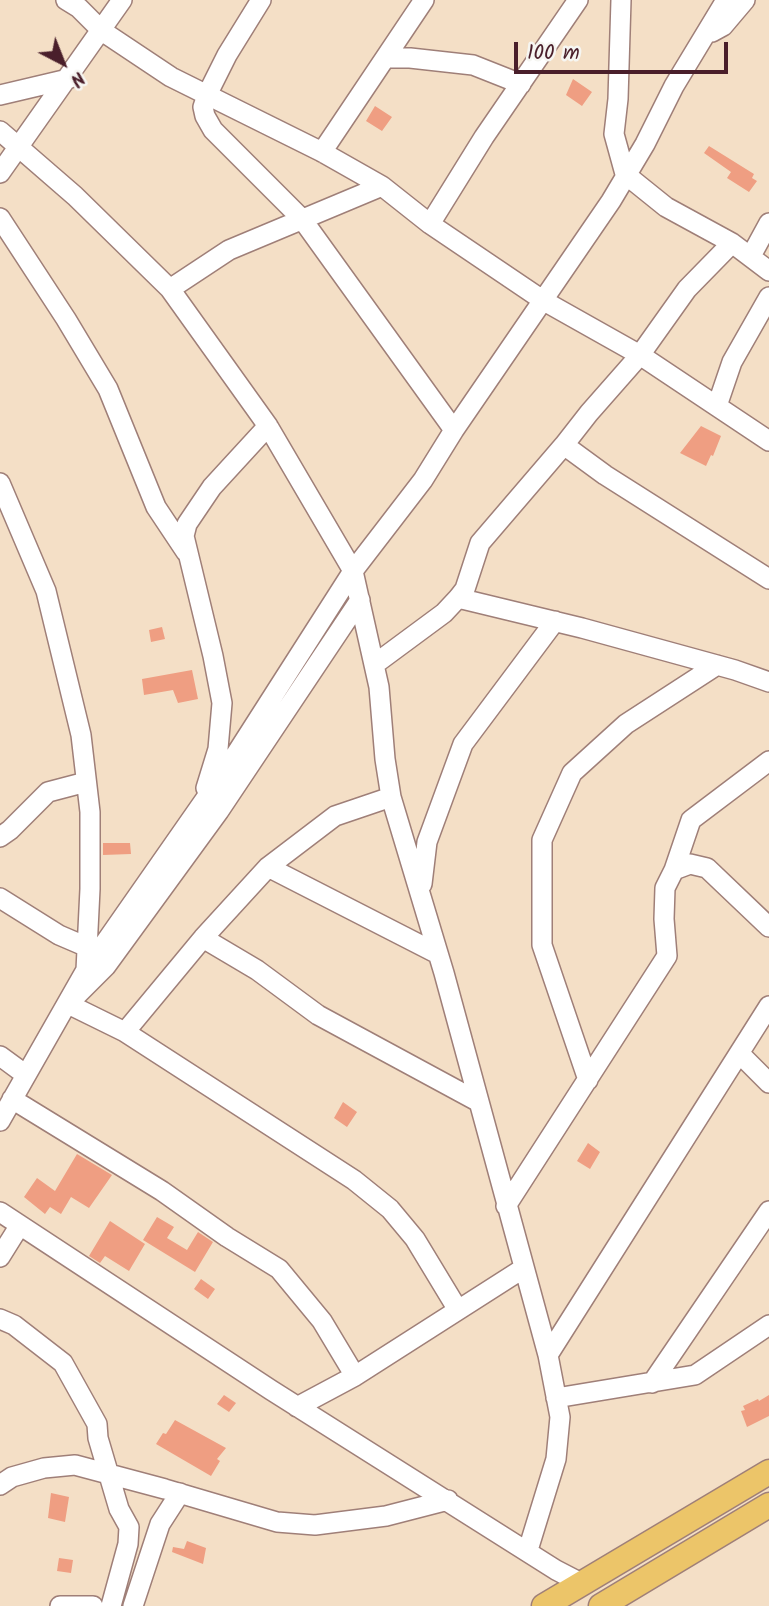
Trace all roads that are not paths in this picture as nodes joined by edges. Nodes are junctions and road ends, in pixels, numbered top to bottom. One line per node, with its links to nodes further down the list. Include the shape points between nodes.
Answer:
1 (66, 0): 9 (street)
2 (122, 0): 9 (street)
3 (261, 0): 15 (street)
4 (424, 0): 11 (street)
5 (578, 0): 13 (street)
6 (621, 0): 20 (street, via 614,134)
7 (726, 0): 10 (street)
8 (745, 0): 10 (street, via 723,26)
9 (102, 31): 12 (street); 15 (street)
10 (705, 35): 20 (street)
11 (385, 58): 13 (street, via 473,65); 18 (street)
12 (68, 79): 14 (street); 17 (street)
13 (521, 83): 25 (street)
14 (0, 95)
15 (207, 95): 18 (street); 23 (street, via 203,107 213,130)
16 (0, 131): 17 (street)
17 (18, 148): 19 (street); 29 (street, via 75,196)
18 (322, 152): 21 (street)
19 (0, 173)
20 (625, 174): 26 (street, via 666,207); 31 (street)
21 (382, 186): 23 (street); 25 (street)
22 (0, 218): 39 (street, via 108,389 156,507)
23 (302, 219): 29 (street, via 229,250); 35 (street)
24 (769, 223): 27 (street)
25 (430, 224): 31 (street)
26 (732, 243): 27 (street); 32 (street, via 687,289)
27 (751, 256): 28 (street)
28 (769, 271)
29 (170, 289): 34 (street)
30 (769, 297): 33 (street, via 732,362)
31 (544, 301): 32 (street); 35 (street)
32 (640, 355): 33 (street); 37 (street)
33 (717, 406): 36 (street)
34 (268, 426): 39 (street, via 195,510 184,536); 40 (street)
35 (454, 430): 40 (street, via 423,480)
36 (769, 441)
37 (564, 445): 41 (street); 42 (street, via 480,543)
38 (0, 483): 49 (street, via 46,591 81,736)
39 (186, 553): 51 (street, via 222,703 218,749)
40 (353, 571): 43 (street); 51 (street)
41 (769, 579)
42 (458, 598): 44 (street); 45 (street)
43 (360, 600): 45 (street); 62 (street, via 219,811 106,966)
44 (555, 621): 46 (street); 55 (street, via 463,744 427,842)
45 (375, 664): 50 (street)
46 (717, 665): 47 (street); 68 (street, via 626,724 572,773 542,840 542,945)
47 (769, 682)
48 (769, 761): 54 (street, via 691,820)
49 (86, 782): 52 (street, via 48,792); 59 (street, via 90,812)
50 (391, 797): 53 (street, via 335,816); 55 (street)
51 (198, 812): 61 (street)
52 (0, 837)
53 (268, 867): 58 (street); 60 (street)
54 (674, 870): 57 (street, via 690,864 707,868); 68 (street, via 665,888 667,956)
55 (421, 893): 60 (street)
56 (0, 898): 59 (street)
57 (769, 927)
58 (203, 938): 64 (street); 71 (street, via 318,1015)
59 (87, 947): 61 (street)
60 (438, 954): 71 (street)
61 (86, 970): 62 (street)
62 (68, 1004): 64 (street); 67 (street)
63 (769, 1006): 65 (street)
64 (125, 1032): 79 (street, via 354,1180 390,1209 415,1239)
65 (740, 1054): 69 (street); 82 (street)
66 (0, 1056): 67 (street)
67 (26, 1075): 70 (street)
68 (587, 1080): 73 (street)
69 (769, 1083)
70 (12, 1099): 72 (street); 83 (street, via 279,1269 322,1321)
71 (477, 1101): 73 (street)
72 (0, 1121)
73 (506, 1206): 78 (street)
74 (769, 1211): 84 (street)
75 (0, 1212): 76 (street)
76 (20, 1225): 77 (street); 86 (street)
77 (0, 1257)
78 (524, 1268): 79 (street); 82 (street)
79 (458, 1310): 83 (street)
80 (0, 1319): 88 (street, via 63,1363 97,1424)
81 (769, 1325): 84 (street, via 695,1375)
82 (548, 1355): 85 (street)
83 (355, 1376): 86 (street)
84 (652, 1383): 85 (street)
85 (556, 1398): 93 (street, via 560,1417 556,1458)
86 (298, 1407): 91 (street)
87 (769, 1472): 94 (main road)
88 (108, 1473): 89 (street, via 75,1465 44,1468); 90 (street); 97 (street, via 129,1527)
89 (0, 1485)
90 (180, 1493): 91 (street, via 277,1522 315,1525 386,1517); 98 (street, via 160,1524)
91 (448, 1500): 93 (street)
92 (769, 1505): 100 (main road)
93 (527, 1550): 94 (street)
94 (583, 1584): 99 (main road)
95 (60, 1606): 96 (street)
96 (93, 1606)
97 (111, 1606)
98 (133, 1606)
99 (544, 1606)
100 (601, 1606)

